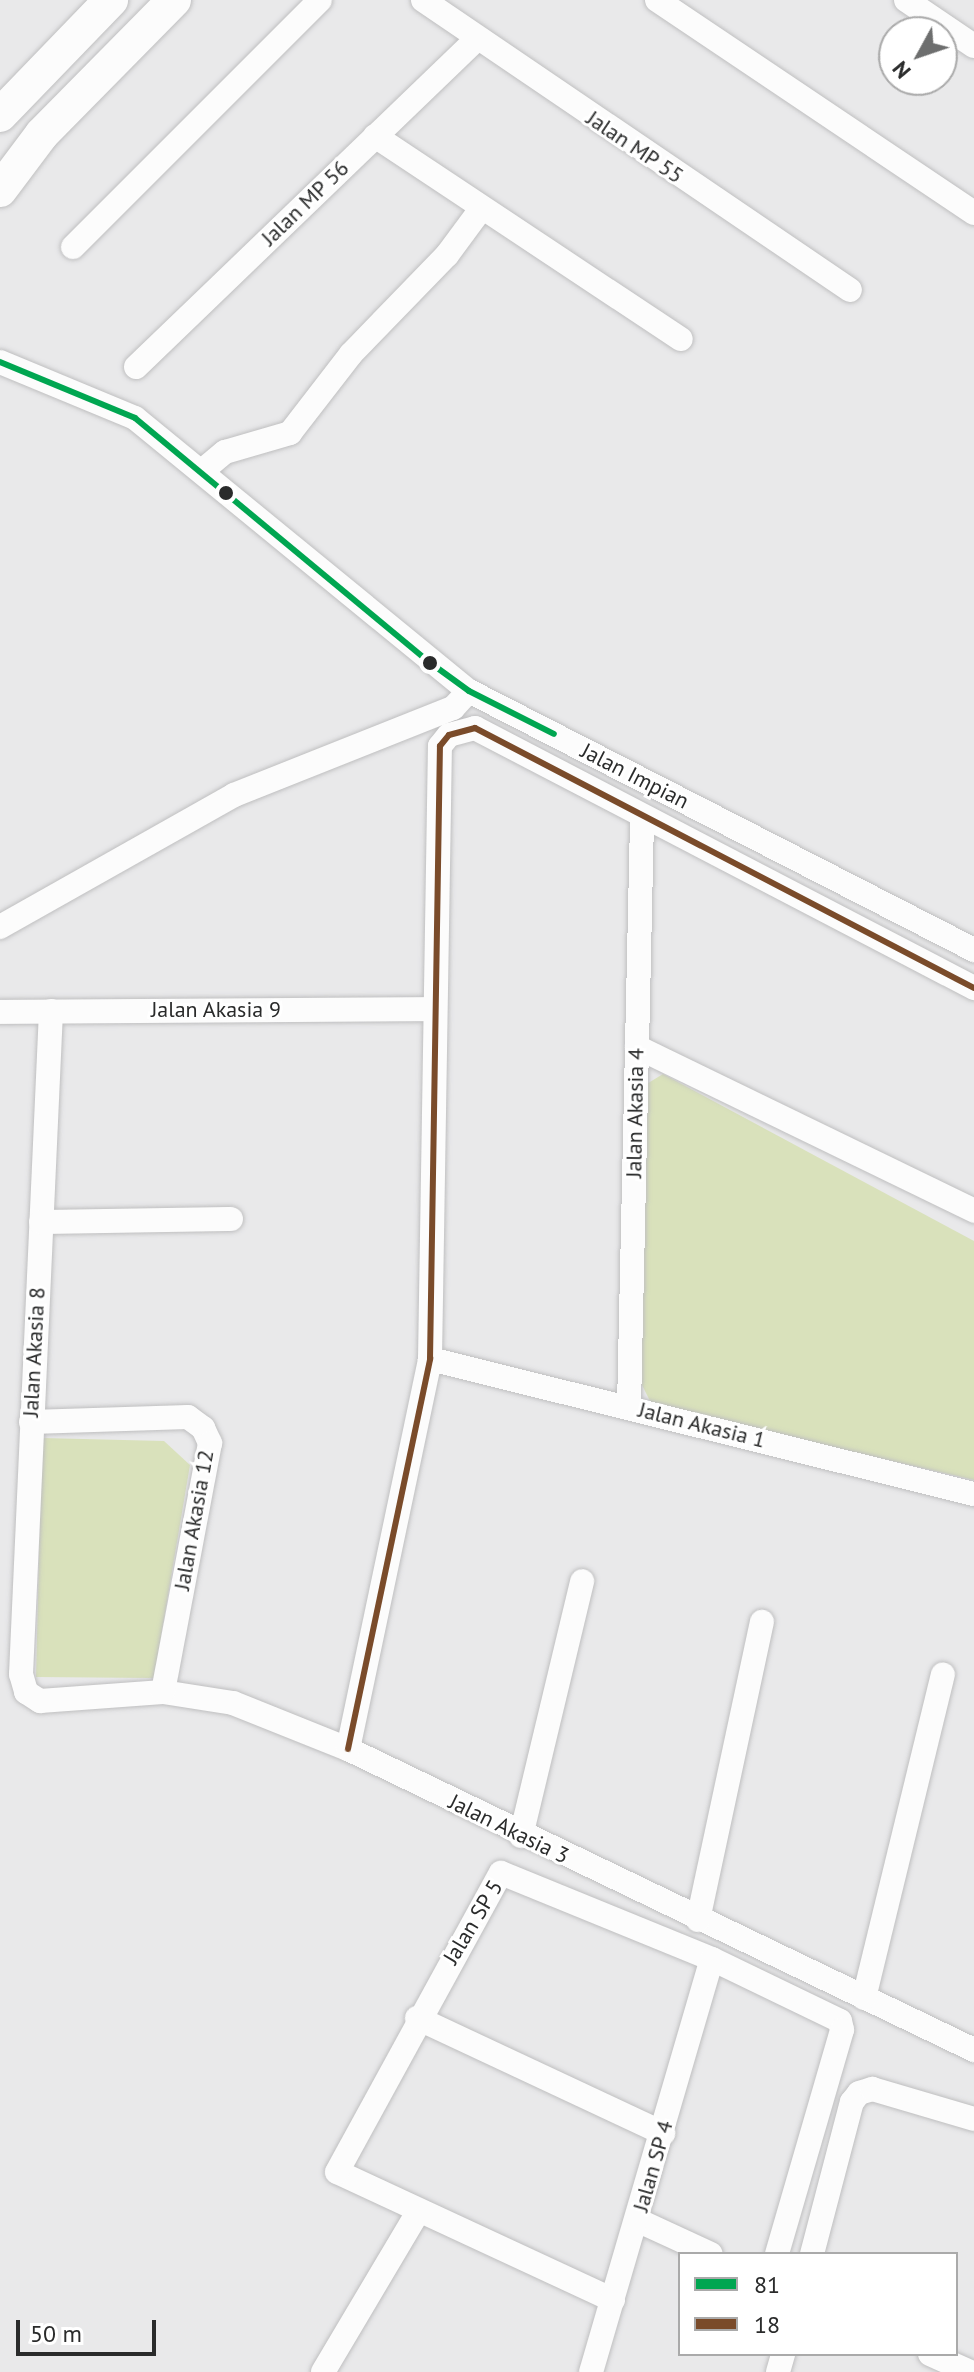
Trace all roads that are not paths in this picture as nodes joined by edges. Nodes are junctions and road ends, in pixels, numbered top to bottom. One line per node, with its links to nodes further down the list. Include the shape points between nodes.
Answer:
1 (111, 0): 9 (highway)
2 (174, 0): 11 (highway, via 42,134)
3 (320, 0): 14 (street)
4 (423, 0): 7 (street, Jalan MP 55)
5 (657, 0): 13 (street)
6 (906, 0): 8 (street)
7 (476, 40): 10 (street, Jalan MP 56); 15 (street, Jalan MP 55)
8 (974, 46)
9 (0, 115)
10 (375, 136): 12 (street); 18 (street, Jalan MP 56)
11 (0, 190)
12 (481, 209): 16 (street); 19 (street, via 447,255 351,354 290,433 225,452)
13 (974, 213)
14 (73, 247)
15 (850, 290)
16 (681, 339)
17 (0, 362): 19 (street, Jalan Impian, via 135,418)
18 (136, 367)
19 (202, 471): 20 (street, Jalan Impian)
20 (469, 691): 22 (street, via 453,708 234,795); 23 (street, Jalan Impian)
21 (642, 820): 24 (street); 25 (street, via 475,728 449,735 440,746); 28 (street, Jalan Akasia 4)
22 (0, 927)
23 (974, 950)
24 (974, 988)
25 (433, 1009): 26 (street, Jalan Akasia 9); 32 (street)
26 (51, 1011): 27 (street, Jalan Akasia 9); 31 (street, Jalan Akasia 8)
27 (0, 1012)
28 (637, 1047): 29 (street); 33 (street, Jalan Akasia 4)
29 (974, 1211)
30 (231, 1219): 31 (street)
31 (41, 1222): 34 (street, Jalan Akasia 8)
32 (430, 1359): 33 (street, Jalan Akasia 1); 42 (street)
33 (629, 1407): 35 (street, Jalan Akasia 1)
34 (31, 1422): 38 (street, Jalan Akasia 8); 41 (street, Jalan Akasia 12, via 188,1417 203,1428 210,1443)
35 (974, 1494)
36 (582, 1581): 43 (street)
37 (762, 1622): 44 (street)
38 (11, 1624): 40 (street, Jalan Akasia 8)
39 (943, 1674): 46 (street)
40 (26, 1692): 41 (street, Jalan Akasia 3, via 40,1701)
41 (163, 1692): 42 (street, Jalan Akasia 3, via 233,1703)
42 (348, 1749): 43 (street, Jalan Akasia 3)
43 (521, 1836): 44 (street, Jalan Akasia 3)
44 (698, 1920): 46 (street, Jalan Akasia 3)
45 (712, 1959): 47 (street, Jalan SP 5, via 501,1873); 50 (street, Jalan SP 4); 54 (street, via 840,2021 842,2030)
46 (864, 1998): 48 (street, Jalan Akasia 3)
47 (417, 2018): 50 (street); 51 (street, Jalan SP 5, via 337,2172)
48 (974, 2050)
49 (974, 2119): 55 (street, via 872,2089 859,2093 852,2102)
50 (663, 2133): 52 (street, Jalan SP 4)
51 (419, 2210): 56 (street); 59 (street)
52 (637, 2220): 53 (street); 56 (street, Jalan SP 4)
53 (707, 2252)
54 (778, 2252)
55 (813, 2252)
56 (613, 2300): 60 (street, Jalan SP 4)
57 (974, 2351): 61 (street)
58 (934, 2356): 61 (street)
59 (326, 2371)
60 (591, 2372)
61 (969, 2372)

